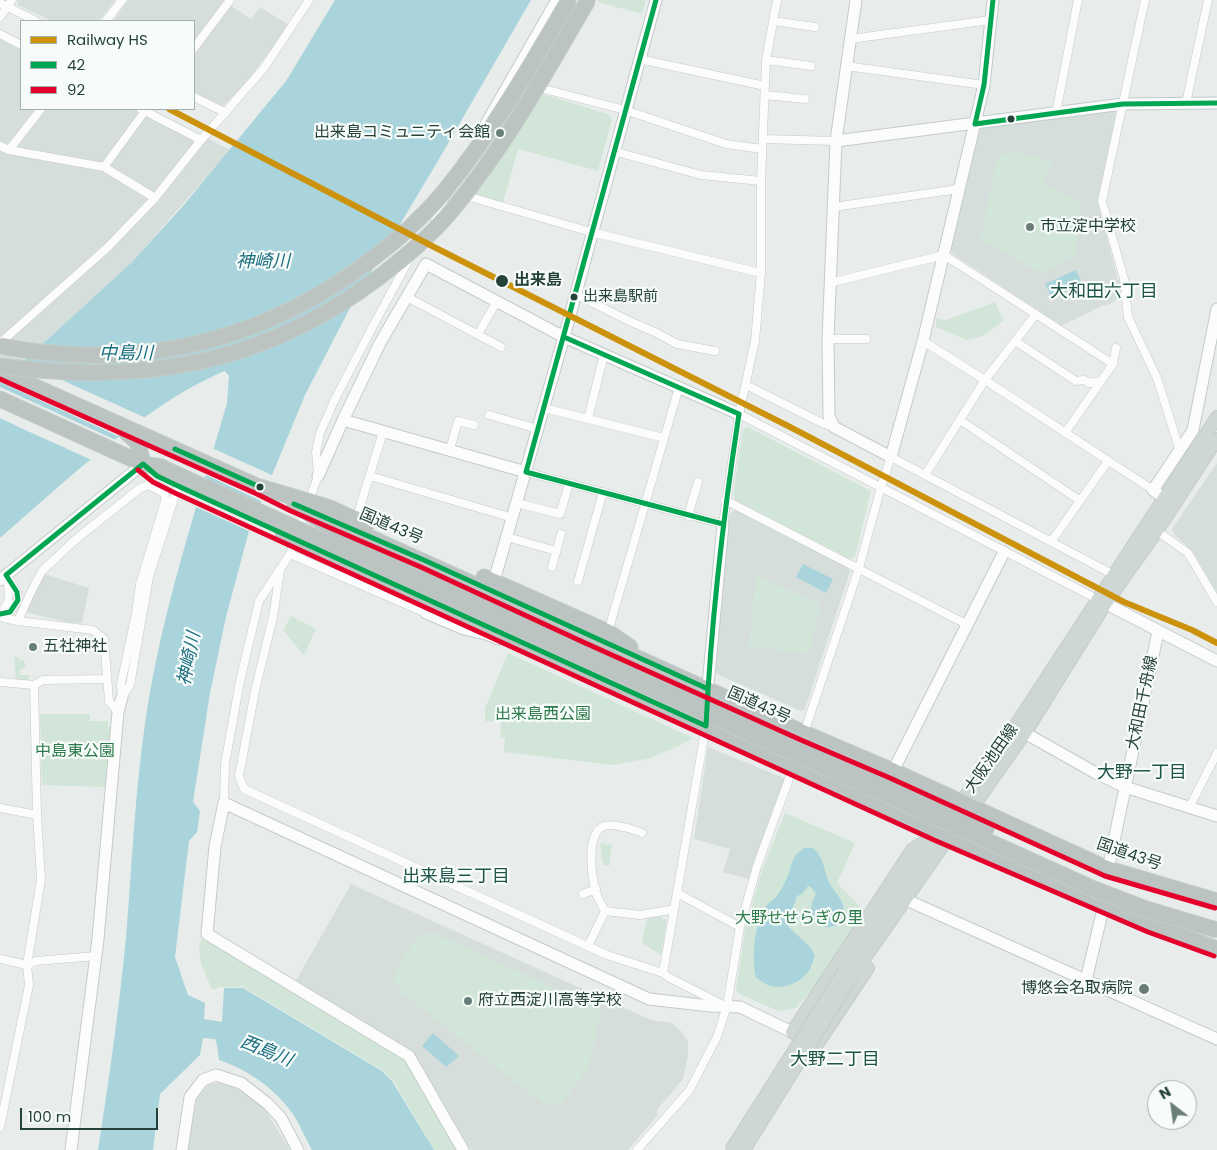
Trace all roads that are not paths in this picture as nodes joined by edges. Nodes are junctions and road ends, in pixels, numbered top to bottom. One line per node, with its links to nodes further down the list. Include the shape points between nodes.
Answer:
1 (12, 0): 15 (street)
2 (122, 0): 18 (street)
3 (230, 0): 25 (street)
4 (309, 0): 41 (street, via 264,68)
5 (557, 0): 30 (street)
6 (569, 0): 72 (highway, bridge, via 510,101 442,194 400,236 332,287 260,324 228,336 178,347 89,356 58,355)
7 (588, 0): 78 (highway, bridge, via 524,109 453,210 406,257 344,302 268,341 203,361 166,368 92,374)
8 (656, 0): 26 (street)
9 (777, 0): 20 (street)
10 (856, 0): 23 (street)
11 (993, 0): 19 (street)
12 (1078, 0): 42 (street)
13 (1145, 0): 37 (street)
14 (1208, 0): 35 (street)
15 (4, 5): 16 (street); 17 (street)
16 (0, 17)
17 (34, 20)
18 (107, 20)
19 (992, 20): 23 (street); 31 (street)
20 (773, 21): 21 (street); 27 (street)
21 (815, 27)
22 (0, 34): 24 (street)
23 (850, 39): 29 (street)
24 (20, 44)
25 (195, 47)
26 (639, 59): 32 (street); 40 (street)
27 (766, 60): 28 (street); 32 (street)
28 (811, 66)
29 (846, 66): 31 (street); 46 (street)
30 (510, 81): 40 (street); 56 (street)
31 (984, 85): 43 (street)
32 (765, 90): 34 (street); 44 (street)
33 (195, 98): 41 (street)
34 (805, 99)
35 (1186, 103): 36 (street); 37 (street)
36 (1217, 103)
37 (1123, 104): 42 (street); 102 (street, via 1102,202 1124,278 1128,317 1157,378)
38 (40, 110): 49 (street)
39 (143, 110): 45 (street); 51 (street)
40 (624, 110): 48 (street, via 726,144); 50 (street)
41 (226, 113): 45 (street)
42 (1056, 113): 43 (street)
43 (975, 124): 46 (street); 53 (street)
44 (763, 139): 46 (street); 48 (street)
45 (201, 140): 54 (street)
46 (836, 141): 55 (street)
47 (0, 146): 49 (street)
48 (762, 149): 52 (street)
49 (9, 150): 51 (street)
50 (614, 151): 52 (street, via 701,176); 57 (street)
51 (104, 167): 54 (street)
52 (761, 181): 59 (street)
53 (959, 189): 55 (street); 58 (street)
54 (155, 198): 72 (street, via 108,248)
55 (833, 207): 60 (street)
56 (434, 215): 57 (street, via 460,194); 108 (street, via 335,398 320,433 316,452)
57 (591, 232): 59 (street); 61 (street)
58 (944, 255): 60 (street); 65 (street); 70 (street)
59 (761, 273): 82 (street, via 755,341)
60 (829, 283): 68 (street)
61 (575, 294): 67 (street); 75 (street, via 677,344)
62 (407, 297): 63 (street, via 426,264); 66 (street); 90 (street)
63 (497, 301): 66 (street); 67 (street)
64 (1217, 309): 102 (street, via 1193,430)
65 (1036, 314): 71 (street); 77 (street)
66 (478, 334): 73 (street)
67 (564, 337): 76 (street); 85 (street)
68 (828, 339): 69 (street); 94 (street, via 829,416)
69 (866, 340)
70 (923, 341): 80 (street); 103 (street)
71 (1015, 341): 80 (street); 81 (street, via 1076,381)
72 (1, 342)
73 (502, 347)
74 (1116, 348): 77 (street)
75 (715, 351)
76 (604, 356): 83 (street); 89 (street)
77 (1113, 364): 81 (street)
78 (0, 366)
79 (0, 371): 92 (highway, 国道43号)
80 (985, 380): 91 (street); 97 (street)
81 (1101, 381): 97 (street)
82 (746, 385): 86 (street); 94 (street)
83 (679, 387): 86 (street); 98 (street)
84 (0, 399): 105 (highway, 国道43号)
85 (544, 408): 89 (street); 95 (street)
86 (739, 414): 114 (street); 117 (street)
87 (489, 415): 95 (street)
88 (1217, 417): 116 (main road, 大阪池田線)
89 (588, 419): 98 (street)
90 (342, 420): 96 (street); 108 (street)
91 (960, 420): 107 (street); 118 (street)
92 (113, 421): 100 (highway, 国道43号); 105 (highway, via 138,443)
93 (474, 425): 101 (street, via 458,421)
94 (834, 427): 103 (street)
95 (538, 429): 106 (street)
96 (383, 432): 101 (street); 109 (street)
97 (1066, 432): 104 (street)
98 (664, 438): 121 (street)
99 (1217, 439): 116 (main road, 大阪池田線)
100 (175, 449): 105 (highway, via 156,454); 113 (highway, 国道43号)
101 (450, 449): 106 (street)
102 (1180, 451): 116 (street)
103 (891, 457): 107 (street); 114 (street)
104 (1108, 461): 116 (street); 118 (street)
105 (143, 464): 112 (highway, 国道43号, via 157,476); 137 (street); 188 (highway, 国道43号, bridge, via 161,467 1094,889 1146,909)
106 (526, 472): 111 (street); 119 (street)
107 (925, 475): 129 (street)
108 (318, 476): 132 (street)
109 (370, 476): 123 (street); 125 (street)
110 (698, 482): 122 (street)
111 (569, 484): 115 (street); 119 (street, via 560,514)
112 (178, 486): 156 (street, via 149,577 130,685); 157 (highway, 国道43号, bridge)
113 (260, 487): 120 (highway, 国道43号, bridge); 125 (highway, bridge, via 305,500)
114 (881, 487): 131 (street); 135 (street)
115 (603, 492): 121 (street); 139 (street)
116 (1164, 498): 126 (main road, 大阪池田線); 136 (main road, 大阪池田線)
117 (726, 500): 124 (street); 135 (street)
118 (1079, 500): 129 (street)
119 (517, 503): 123 (street)
120 (294, 504): 125 (highway, 国道43号, bridge); 185 (highway, 国道43号, bridge, via 337,530 438,579 1099,880 1162,904)
121 (646, 504): 122 (street); 148 (street)
122 (688, 516): 124 (street)
123 (513, 518): 128 (street)
124 (723, 524): 155 (street)
125 (362, 526): 138 (highway); 151 (highway, 国道43号)
126 (1157, 532): 142 (main road, 大阪池田線); 143 (street, via 1188,553)
127 (561, 534): 130 (street)
128 (507, 537): 130 (street); 138 (street)
129 (1051, 542): 136 (street)
130 (556, 551): 133 (street)
131 (1004, 552): 142 (street); 147 (street)
132 (290, 554): 134 (street); 144 (street)
133 (552, 567)
134 (281, 568): 166 (street, via 259,601 248,645 226,764); 190 (street, via 239,776 244,789)
135 (859, 568): 147 (street); 160 (street)
136 (1114, 575): 142 (main road, 大阪池田線)
137 (3, 577): 141 (street); 145 (street, via 10,597)
138 (494, 581): 148 (highway)
139 (578, 581)
140 (30, 594): 141 (street); 146 (street); 156 (street, via 42,571 56,557 139,489 148,485 164,493 166,498 140,584 121,684)
141 (18, 596): 145 (street, via 12,610)
142 (1102, 602): 149 (street); 161 (main road, 大阪池田線); 167 (main road, 大阪池田線, via 1015,726)
143 (1217, 602)
144 (426, 613): 157 (street, via 464,629 486,634 625,695)
145 (0, 614): 146 (street)
146 (18, 621): 152 (street, via 92,630 104,639)
147 (966, 624): 164 (street)
148 (608, 632): 151 (highway)
149 (1158, 632): 150 (street); 165 (street, 大和田千舟線)
150 (1217, 662)
151 (653, 664): 155 (highway, 国道43号)
152 (107, 678): 154 (street, via 43,680); 158 (street, via 109,701)
153 (0, 682): 154 (street)
154 (34, 685): 170 (street)
155 (708, 689): 159 (street); 160 (highway, 国道43号)
156 (122, 698): 158 (street)
157 (654, 703): 159 (highway, 国道43号)
158 (118, 712): 192 (street)
159 (706, 726): 163 (highway, 国道43号); 177 (street)
160 (804, 733): 164 (highway, 国道43号)
161 (1024, 733): 165 (street); 167 (main road, 大阪池田線)
162 (1217, 753): 169 (street)
163 (793, 768): 173 (highway, 国道43号); 187 (street, via 757,866)
164 (893, 771): 167 (highway, 国道43号)
165 (1125, 787): 169 (street); 175 (street, 大和田千舟線)
166 (224, 803): 198 (street, via 649,999); 205 (street, via 215,846 207,934 409,1056)
167 (967, 805): 173 (main road, 大阪池田線); 175 (highway, 国道43号)
168 (0, 808): 170 (street)
169 (1189, 808): 171 (street)
170 (37, 815): 194 (street, via 41,879)
171 (1217, 816)
172 (642, 833): 176 (street, via 610,825 597,832 590,851)
173 (943, 835): 174 (main road, 大阪池田線); 181 (highway, 国道43号); 195 (main road, 大阪池田線); 199 (main road, via 912,850)
174 (934, 858): 180 (main road); 195 (main road, 大阪池田線)
175 (1108, 869): 179 (highway, 国道43号); 183 (highway, via 1143,887)
176 (596, 888): 178 (street); 184 (street)
177 (677, 893): 187 (street); 196 (street)
178 (583, 894)
179 (1217, 901)
180 (911, 902): 197 (street); 199 (main road, via 816,1046)
181 (1104, 905): 186 (highway, 国道43号); 197 (street)
182 (670, 910): 184 (street, via 640,915)
183 (1217, 910)
184 (605, 911): 190 (street)
185 (1217, 920)
186 (1146, 923): 189 (highway); 191 (highway, 国道43号)
187 (740, 928): 198 (street)
188 (1217, 930)
189 (1217, 941)
190 (588, 946): 196 (street)
191 (1217, 949)
192 (96, 956): 194 (street, via 36,961); 202 (street)
193 (0, 959): 194 (street)
194 (27, 965): 201 (street, via 29,986)
195 (849, 972): 207 (main road, 大阪池田線, bridge); 208 (main road, 大阪池田線, bridge)
196 (663, 973): 198 (street)
197 (1086, 980): 200 (street)
198 (727, 1006): 199 (street, via 740,1007); 206 (street, via 716,1037 689,1091)
199 (792, 1032)
200 (1217, 1039)
201 (0, 1127)
202 (71, 1150)
203 (182, 1150): 204 (street, via 190,1098 203,1080 216,1075 241,1083 268,1104 281,1118)
204 (298, 1150)
205 (463, 1150)
206 (637, 1150)
207 (731, 1150)
208 (744, 1150)

